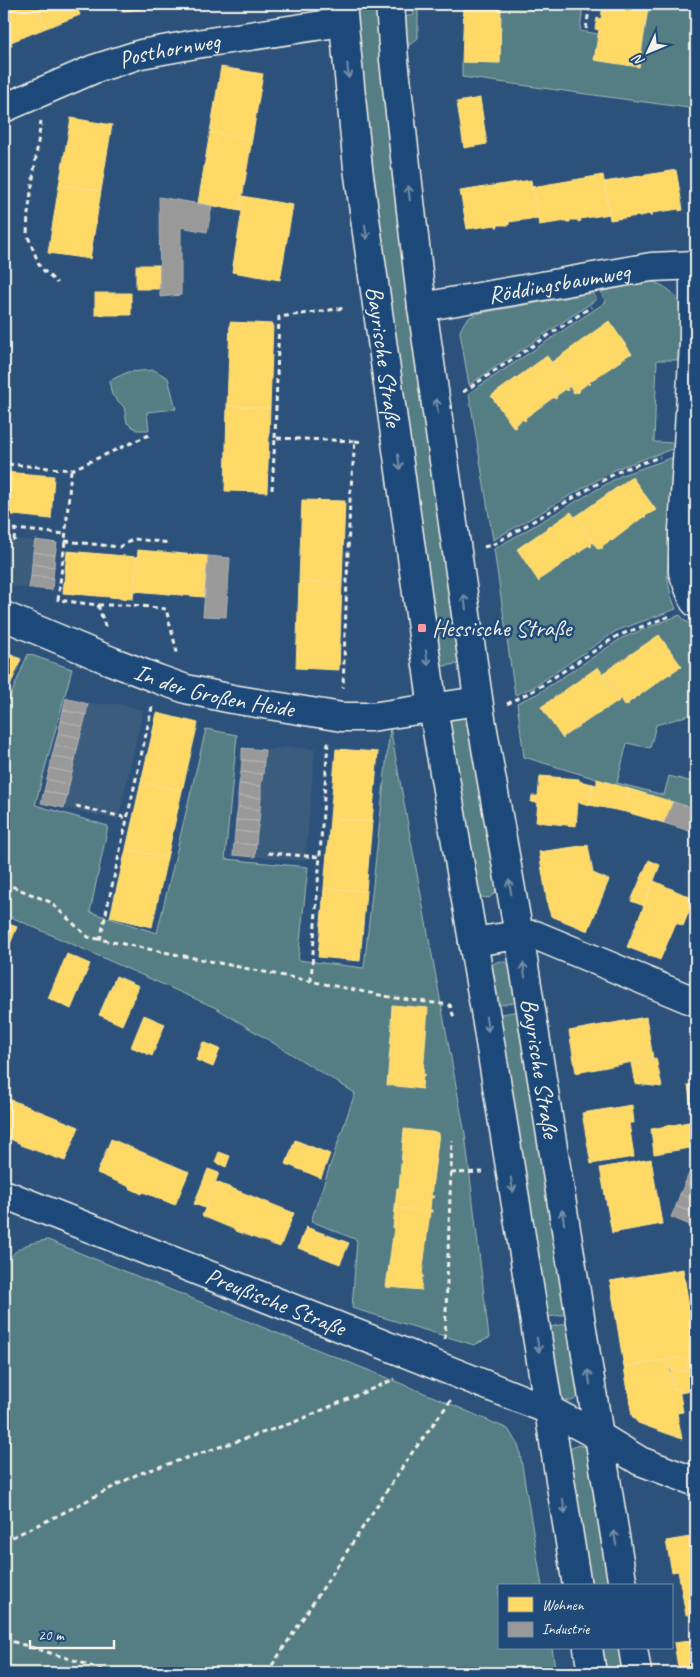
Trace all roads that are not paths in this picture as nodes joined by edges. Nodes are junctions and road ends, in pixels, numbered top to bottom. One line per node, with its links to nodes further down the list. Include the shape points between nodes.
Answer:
1 (390, 4): 5 (street, Bayrische Straße, one-way to 1)
2 (343, 13): 3 (street, Posthornweg, via 141,54 94,69); 9 (street, Bayrische Straße, one-way to 9, via 369,253)
3 (4, 108)
4 (695, 265): 5 (street, Röddingsbaumweg, via 651,267); 6 (street, via 694,343 683,530 683,572)
5 (422, 307): 8 (street, Bayrische Straße, one-way to 5)
6 (695, 602)
7 (4, 616): 9 (street, In der Großen Heide, via 158,679 232,699 336,716 371,717)
8 (478, 701): 9 (street); 10 (street, Bayrische Straße, one-way to 8)
9 (434, 708): 11 (street, Bayrische Straße)
10 (519, 935): 11 (street); 12 (street, via 535,935); 15 (street, Bayrische Straße, one-way to 10)
11 (473, 942): 14 (street, Bayrische Straße, one-way to 14)
12 (696, 1002)
13 (6, 1200): 14 (street, Preußische Straße)
14 (549, 1410): 15 (street); 17 (street, Bayrische Straße, one-way to 17)
15 (599, 1436): 16 (street, via 640,1461); 18 (street, Bayrische Straße, one-way to 15)
16 (696, 1482)
17 (577, 1584)
18 (623, 1584)
19 (588, 1650): 21 (street)
20 (633, 1650): 22 (street)
21 (592, 1673)
22 (637, 1673)

